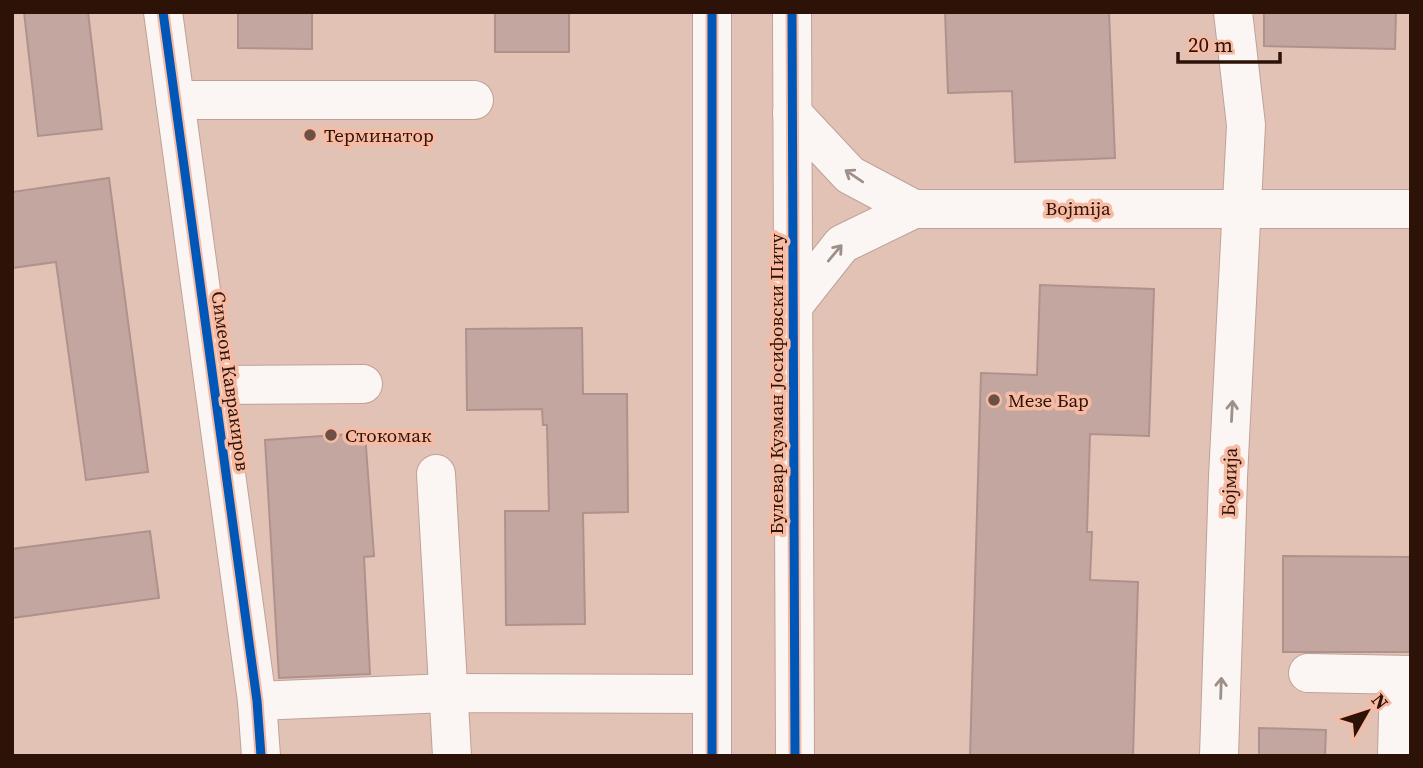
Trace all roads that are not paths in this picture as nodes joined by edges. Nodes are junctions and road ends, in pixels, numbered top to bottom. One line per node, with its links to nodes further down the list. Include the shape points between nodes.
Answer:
1 (163, 12): 5 (street, Симеон Кавракиров)
2 (712, 12): 18 (street)
3 (792, 12): 7 (street, Булевар Кузман Јосифовски Питу)
4 (1233, 12): 8 (street, Бојмија, via 1246,125)
5 (175, 100): 6 (street); 13 (street, Симеон Кавракиров)
6 (474, 100)
7 (792, 113): 9 (street, one-way to 7, via 850,176); 11 (street, Булевар Кузман Јосифовски Питу)
8 (1242, 208): 9 (street, Bojmija); 10 (street); 24 (street, Бојмија, one-way to 8)
9 (914, 209): 11 (street, one-way to 9, via 842,244)
10 (1411, 209)
11 (793, 306): 23 (street, Булевар Кузман Јосифовски Питу)
12 (363, 384): 13 (street)
13 (214, 386): 19 (street, Симеон Кавракиров)
14 (436, 474): 17 (street)
15 (1308, 673): 16 (street)
16 (1405, 675): 25 (street)
17 (447, 693): 18 (street); 19 (street); 21 (street)
18 (711, 694): 22 (street)
19 (257, 701): 20 (street, Симеон Кавракиров)
20 (261, 756)
21 (452, 756)
22 (712, 756)
23 (795, 756)
24 (1219, 756)
25 (1397, 756)

